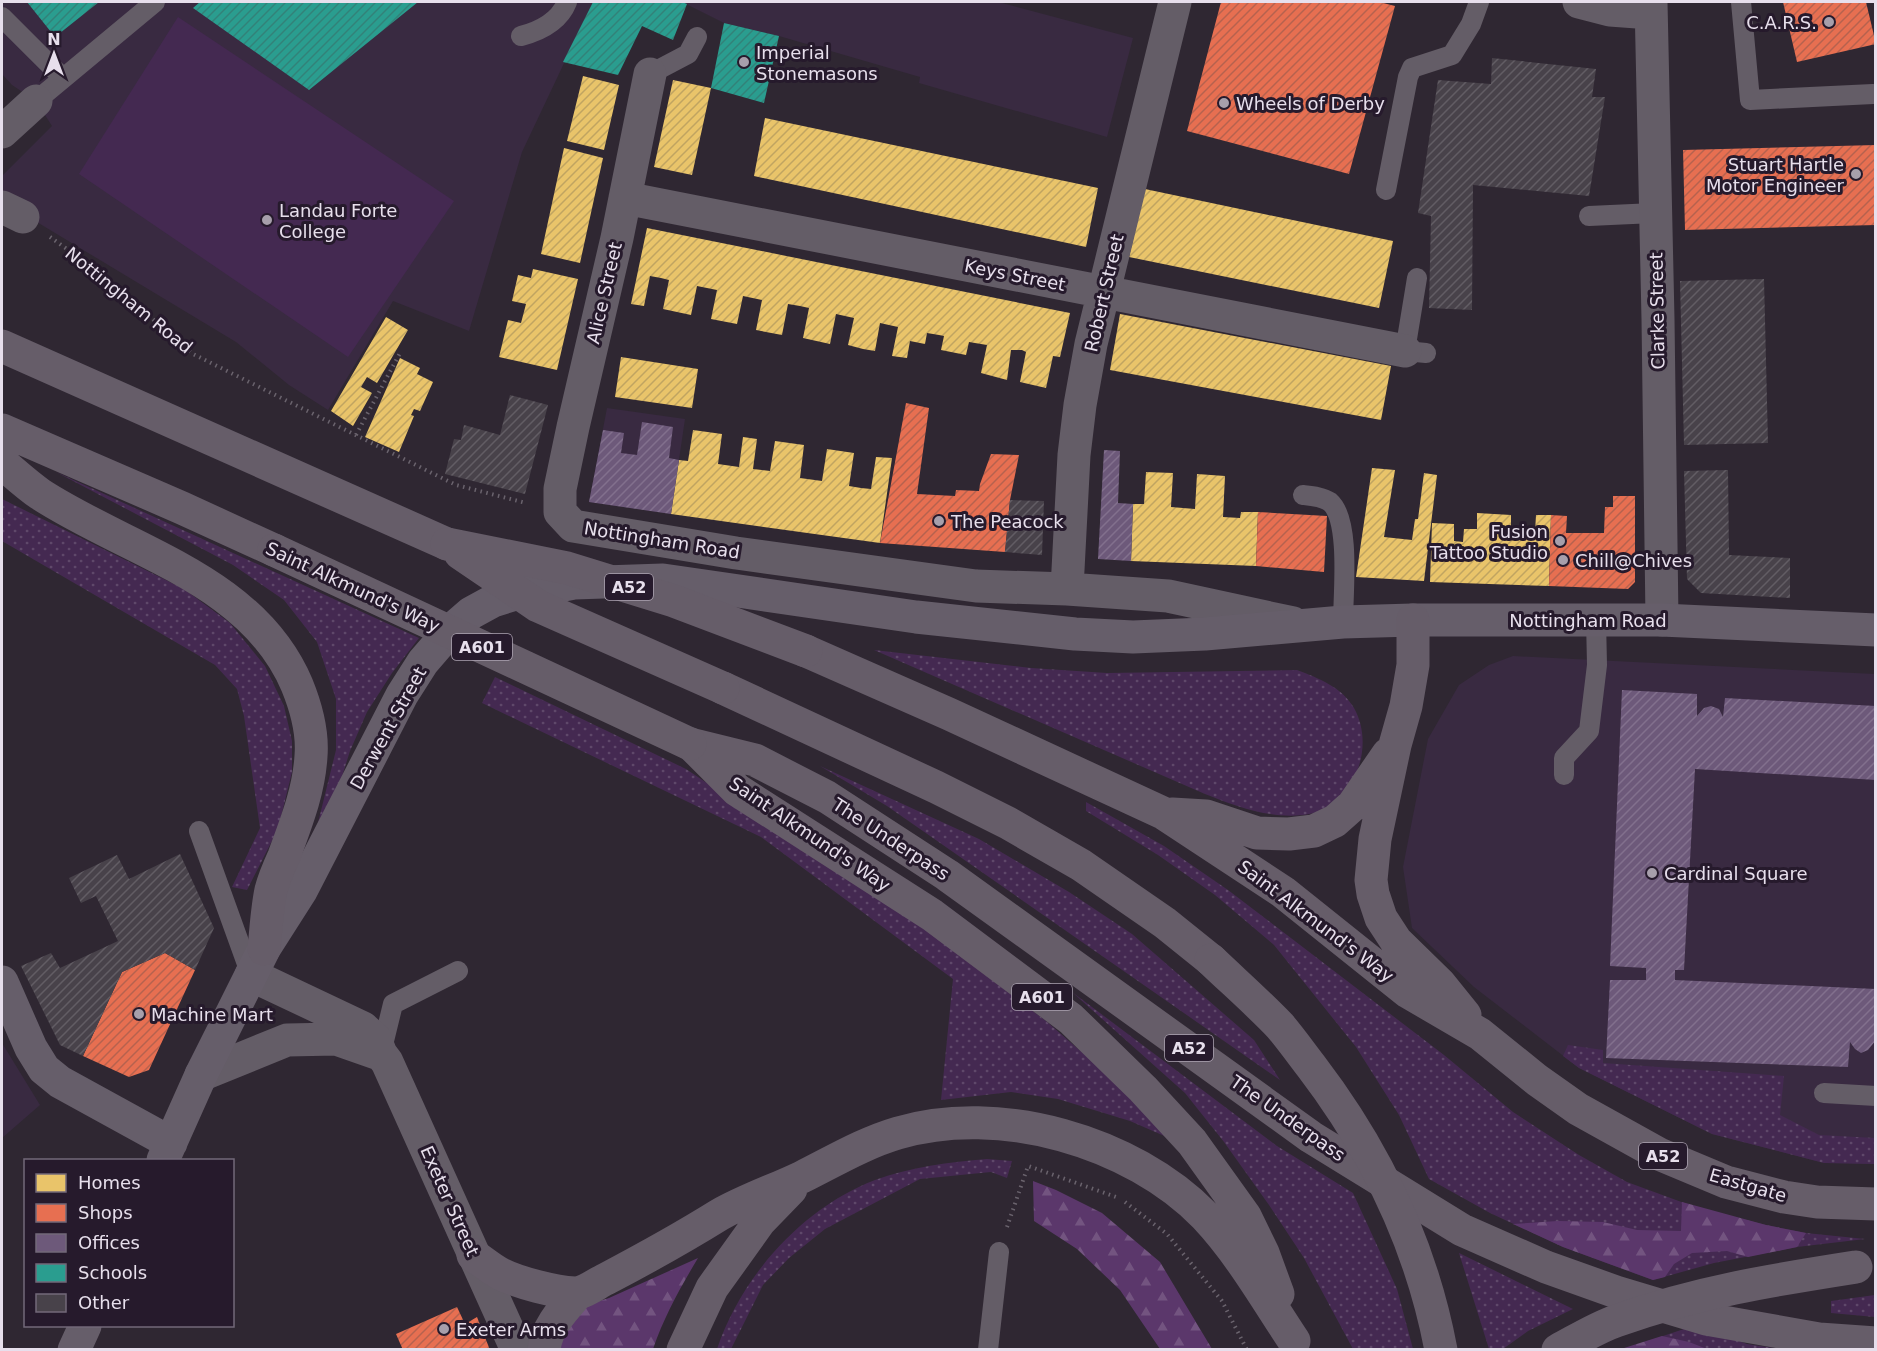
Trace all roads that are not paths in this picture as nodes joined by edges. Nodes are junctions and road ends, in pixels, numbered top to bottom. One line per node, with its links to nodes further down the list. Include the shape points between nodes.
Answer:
1 (155, 2): 12 (lane)
2 (567, 2): 9 (lane, via 563,11 540,31)
3 (1175, 2): 21 (street, Robert Street)
4 (1479, 2): 16 (lane, via 1452,55 1412,68)
5 (1579, 2): 7 (street, via 1610,10)
6 (1741, 2): 13 (lane, via 1750,100)
7 (1651, 7): 18 (street, Clarke Street)
8 (2, 17): 12 (lane)
9 (521, 36)
10 (697, 37): 11 (lane, via 688,54)
11 (650, 75): 17 (street, Alice Street)
12 (62, 78): 14 (lane)
13 (1873, 94)
14 (36, 101): 15 (street)
15 (2, 132)
16 (1386, 190)
17 (625, 198): 21 (street, Keys Street); 27 (street, Alice Street, via 560,489)
18 (1654, 213): 19 (lane); 33 (street, Clarke Street)
19 (1589, 216)
20 (1417, 278): 23 (lane)
21 (1104, 293): 23 (street, Keys Street); 29 (street, Robert Street, via 1077,421)
22 (2, 346): 28 (main road, Saint Alkmund's Way)
23 (1416, 352)
24 (2, 430): 37 (main road, Saint Alkmund's Way / A601, bridge, via 182,508)
25 (2, 463): 42 (main road, via 40,494 224,596 261,628 289,666 307,712 310,773 271,889)
26 (1303, 495): 34 (lane, via 1331,503 1340,519 1344,540)
27 (560, 512): 29 (street, Nottingham Road, via 573,526 736,553 976,586)
28 (447, 544): 40 (main road, Saint Alkmund's Way / A52, bridge, via 567,568 674,601 806,651); 63 (main road, Saint Alkmund's Way, bridge, via 538,606 916,777 1008,823 1081,865 1211,960 1280,1027 1338,1102 1371,1155 1401,1214)
29 (1067, 589): 35 (street, Nottingham Road, via 1168,596)
30 (809, 602): 35 (street, Nottingham Road, via 916,617 1117,636 1168,636); 42 (street, Derwent Street, via 663,580 616,580 532,589 493,601 471,613 433,650 402,694 301,891)
31 (1596, 619): 32 (street, Nottingham Road); 33 (street, Nottingham Road); 39 (lane, via 1597,665 1589,731 1564,758)
32 (1413, 620): 34 (street, Nottingham Road); 38 (main road, via 1413,665)
33 (1662, 620): 36 (street, Nottingham Road)
34 (1343, 622): 35 (street, Nottingham Road)
35 (1300, 625)
36 (1875, 630)
37 (690, 744): 57 (main road, The Underpass / A52, via 755,760 827,797 947,875 1311,1137 1462,1230 1546,1267 1706,1319 1819,1339); 59 (main road, Saint Alkmund's Way / A601, via 737,790 932,915 1071,1018 1143,1089 1192,1142 1245,1216 1263,1253)
38 (1395, 745): 40 (main road, via 1353,804 1335,821 1314,831 1257,833 1206,816); 45 (main road, via 1371,867 1377,907 1396,941 1440,984)
39 (1564, 775)
40 (1163, 813): 45 (main road, Saint Alkmund's Way / A52, via 1283,892 1408,992)
41 (199, 831): 42 (lane)
42 (258, 962): 46 (street, Exeter Street, via 363,1028 375,1040); 47 (street, Derwent Street)
43 (458, 971): 46 (lane, via 393,1004)
44 (2, 982): 50 (street, via 44,1069)
45 (1480, 1034): 52 (main road, Eastgate / A52, via 1578,1109 1659,1154 1726,1182 1785,1197)
46 (381, 1054): 47 (street, via 336,1039 287,1040); 54 (street, Exeter Street)
47 (201, 1075): 50 (street, Derwent Street)
48 (1824, 1093): 49 (lane)
49 (1875, 1096)
50 (167, 1152)
51 (803, 1176): 56 (main road, via 727,1211); 59 (main road, via 846,1153 898,1133 945,1125 991,1123 1037,1128 1101,1147 1184,1197 1206,1217 1242,1263); 62 (main road, via 760,1221 723,1272)
52 (1875, 1204)
53 (999, 1252): 58 (lane)
54 (473, 1255): 56 (main road, via 501,1274); 60 (street, Exeter Street)
55 (1866, 1266): 64 (main road, bridge, via 1752,1283 1690,1297 1614,1322)
56 (578, 1293): 61 (main road, via 555,1319)
57 (1875, 1343)
58 (990, 1346)
59 (1295, 1346)
60 (517, 1350)
61 (544, 1350)
62 (683, 1350)
63 (1442, 1350)
64 (1558, 1350)

